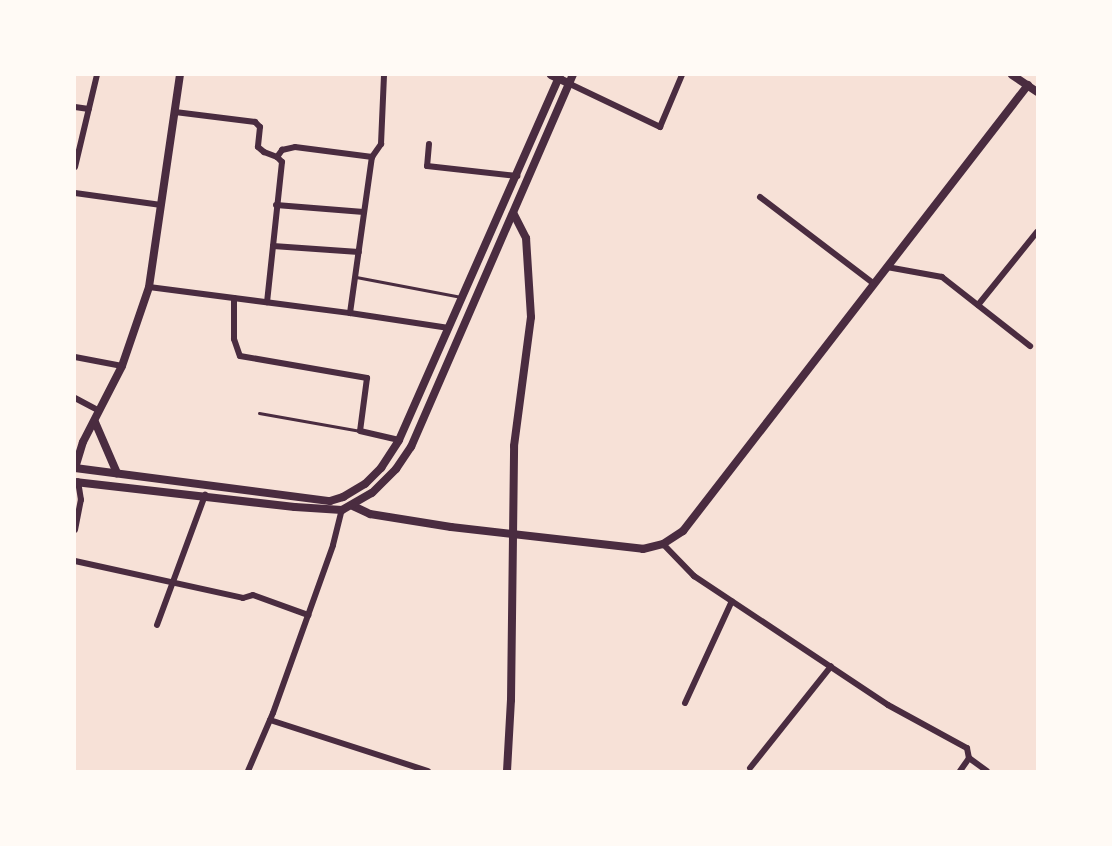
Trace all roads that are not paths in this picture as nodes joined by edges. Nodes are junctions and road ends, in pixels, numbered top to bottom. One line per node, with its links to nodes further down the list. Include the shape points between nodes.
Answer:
1 (98, 75): 11 (street)
2 (180, 75): 12 (street)
3 (384, 75): 15 (street, via 381,144)
4 (682, 75): 7 (street, via 660,127)
5 (1012, 75): 8 (street)
6 (557, 76): 7 (street); 17 (main road)
7 (572, 79): 23 (main road)
8 (1028, 85): 9 (street); 27 (street)
9 (1037, 92)
10 (75, 107): 11 (street)
11 (89, 110): 16 (street)
12 (175, 112): 14 (street, via 255,122 260,127 258,147); 20 (street)
13 (429, 144): 17 (street, via 427,166)
14 (277, 157): 15 (street, via 282,150 295,147); 21 (street, via 282,162)
15 (372, 157): 22 (street)
16 (75, 168)
17 (517, 176): 31 (main road)
18 (75, 193): 20 (street)
19 (760, 197): 29 (street)
20 (161, 205): 30 (street)
21 (276, 205): 22 (street); 25 (street)
22 (364, 212): 26 (street)
23 (514, 214): 50 (main road, via 411,447 385,483); 53 (street, via 526,238 531,317 518,403)
24 (1037, 232): 34 (street)
25 (273, 246): 26 (street); 33 (street)
26 (359, 252): 28 (street)
27 (887, 267): 29 (street); 34 (street, via 942,277)
28 (356, 277): 31 (lane); 35 (street)
29 (874, 284): 54 (street, via 683,531)
30 (149, 287): 32 (street); 39 (street)
31 (463, 297): 36 (main road)
32 (234, 298): 33 (street); 44 (street, via 234,339 240,356 367,378)
33 (267, 302): 35 (street)
34 (978, 305): 37 (street)
35 (350, 313): 36 (street)
36 (449, 328): 45 (main road)
37 (1030, 346)
38 (75, 357): 39 (street)
39 (122, 366): 41 (street)
40 (75, 398): 41 (street)
41 (99, 411): 43 (street)
42 (259, 412): 44 (lane)
43 (96, 422): 46 (street, via 83,442); 47 (street)
44 (360, 431): 45 (street)
45 (399, 440): 47 (main road, via 373,477 356,490 330,501)
46 (75, 468): 47 (main road); 48 (street)
47 (117, 473)
48 (76, 482): 49 (main road); 52 (street, via 81,500)
49 (205, 495): 51 (main road); 56 (street)
50 (353, 506): 51 (main road); 53 (street, via 370,514)
51 (342, 510): 58 (street)
52 (75, 530)
53 (512, 532): 54 (street, via 643,549); 67 (street)
54 (663, 544): 57 (street, via 694,576)
55 (75, 561): 56 (street)
56 (172, 583): 58 (street, via 243,598 253,595); 59 (street)
57 (732, 601): 60 (street); 61 (street)
58 (308, 615): 62 (street)
59 (156, 625)
60 (831, 666): 63 (street, via 888,705 967,748); 64 (street)
61 (684, 703)
62 (270, 720): 65 (street); 66 (street)
63 (969, 758): 68 (street); 69 (street)
64 (750, 768)
65 (248, 771)
66 (428, 771)
67 (507, 771)
68 (960, 771)
69 (987, 771)

